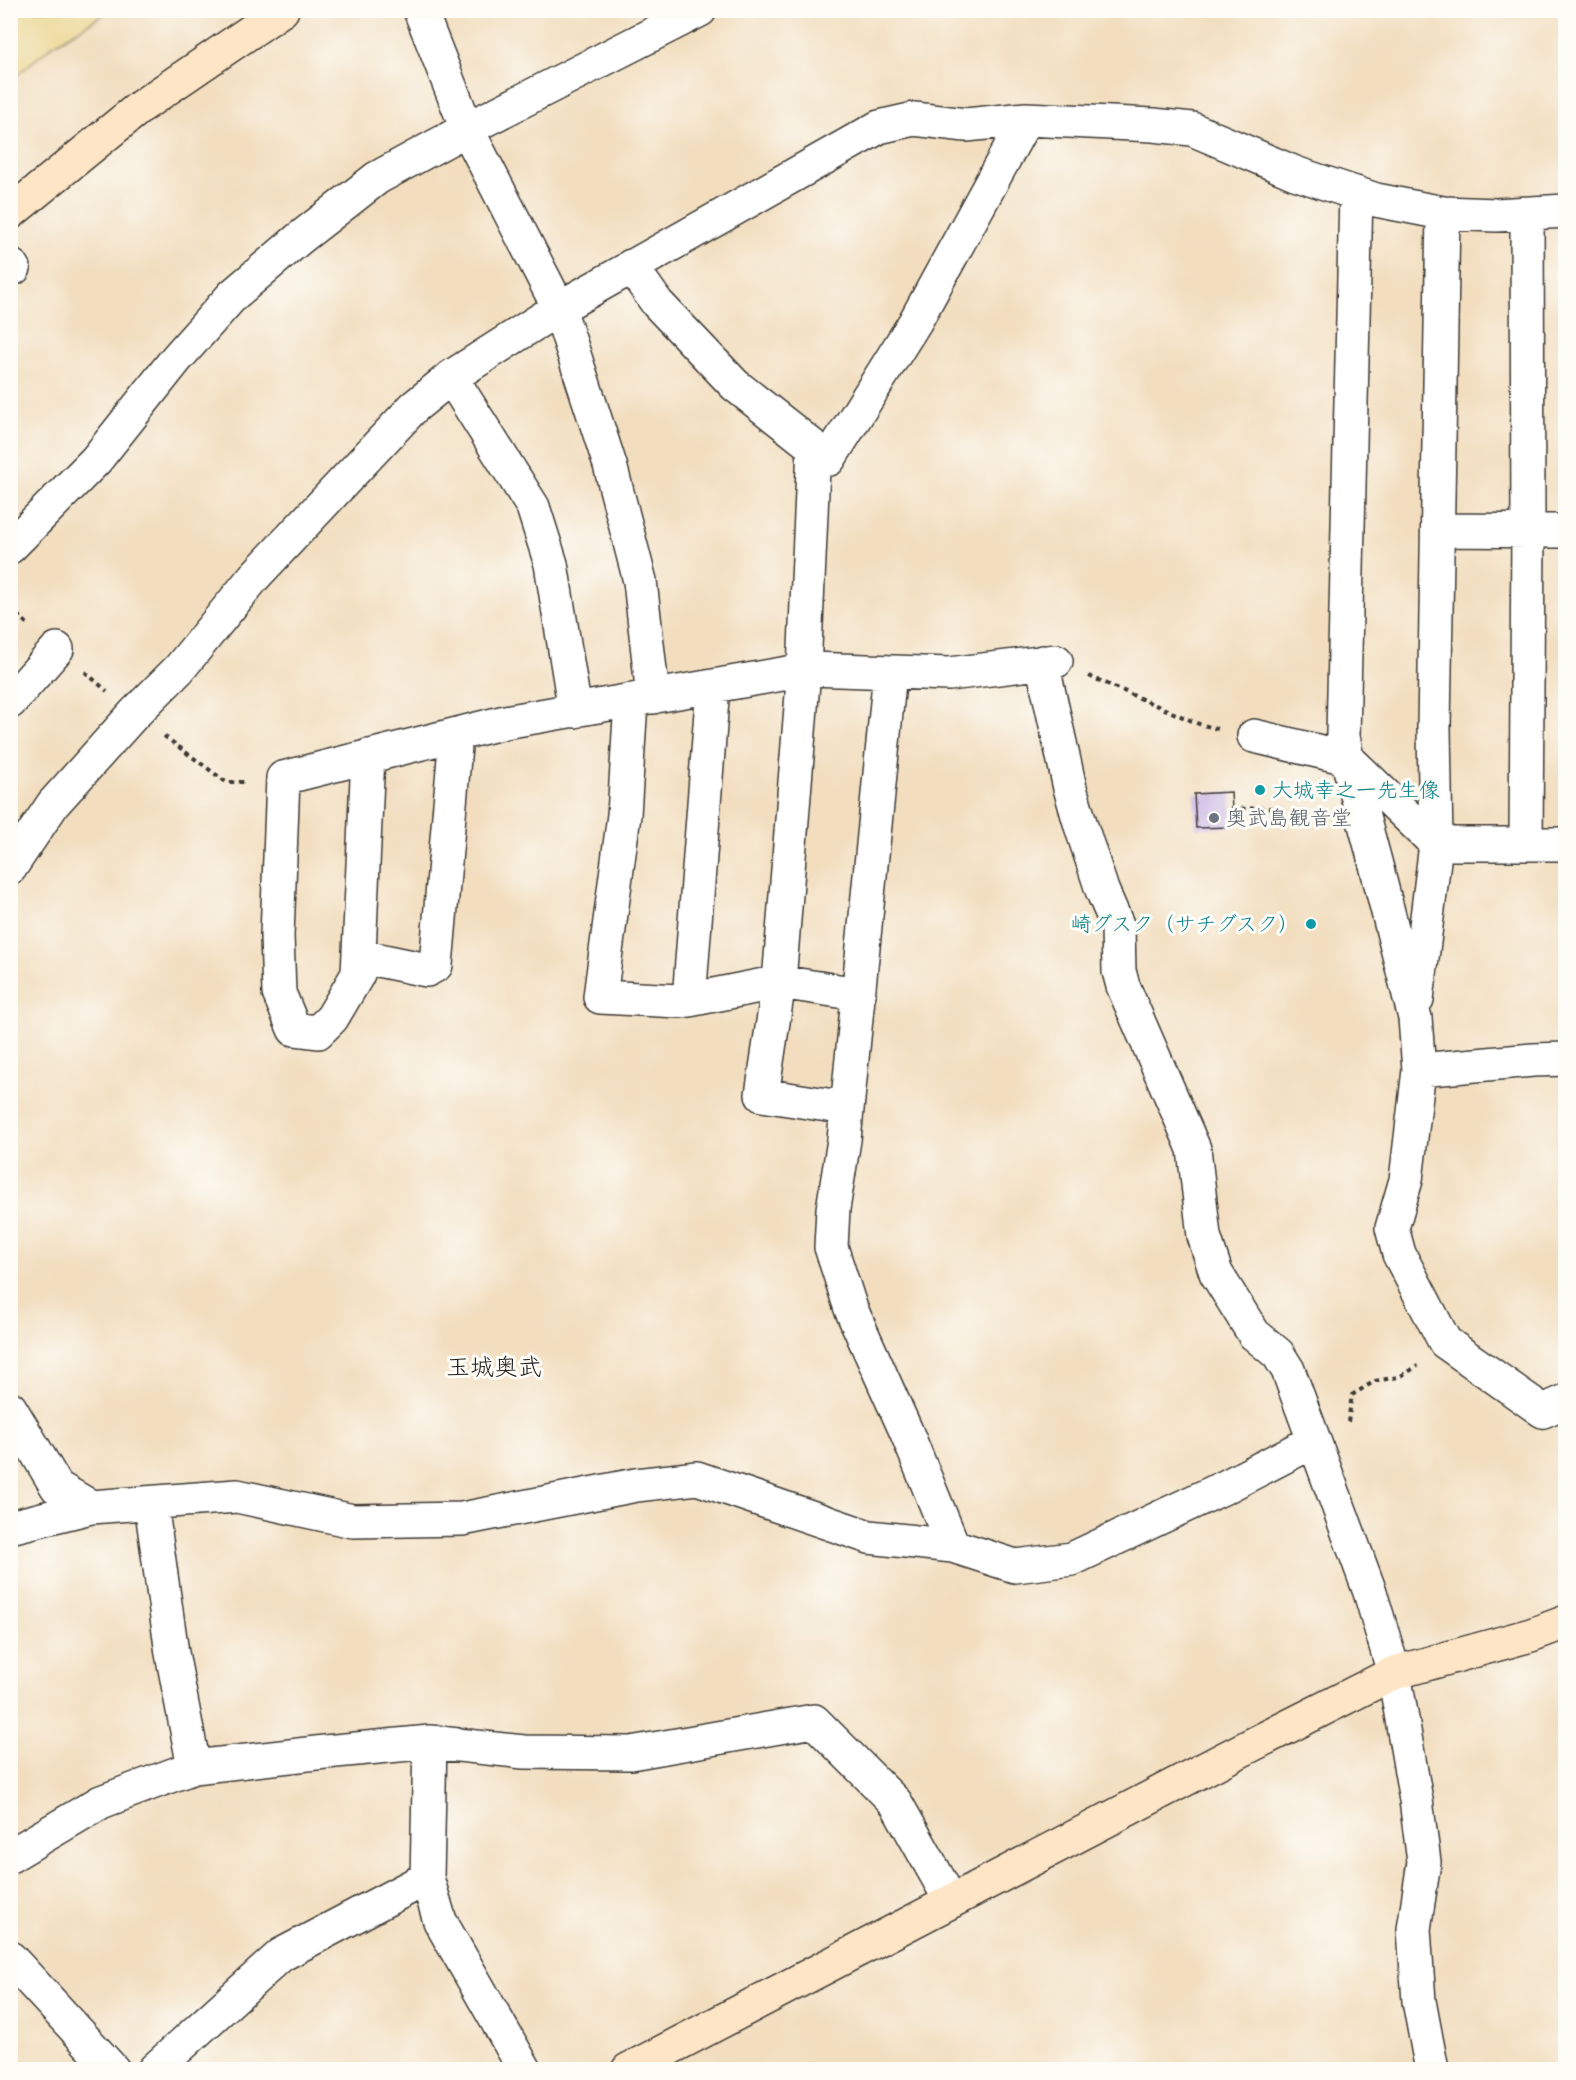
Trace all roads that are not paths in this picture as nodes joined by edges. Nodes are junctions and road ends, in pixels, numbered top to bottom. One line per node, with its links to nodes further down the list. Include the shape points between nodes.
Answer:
1 (282, 10): 8 (street, via 141,107)
2 (420, 10): 5 (street)
3 (700, 10): 5 (street)
4 (1026, 119): 6 (street, via 1192,129 1295,173); 11 (street, via 966,125 914,119 879,127); 14 (street, via 915,322 829,459)
5 (467, 129): 12 (street); 18 (street, via 377,178 233,295 96,460)
6 (1356, 193): 9 (street); 29 (street, via 1343,736)
7 (1566, 211): 10 (street)
8 (10, 213)
9 (1443, 213): 10 (street); 15 (street)
10 (1527, 214): 16 (street)
11 (631, 266): 12 (street); 14 (street, via 657,303 735,385)
12 (559, 308): 13 (street); 23 (street, via 610,465 640,581)
13 (451, 376): 25 (street, via 532,507 551,564); 33 (street, via 414,407 254,577 179,669 52,804)
14 (814, 447): 20 (street)
15 (1438, 530): 16 (street); 30 (street)
16 (1528, 530): 17 (street); 31 (street)
17 (1566, 531)
18 (10, 547)
19 (57, 649): 24 (street)
20 (804, 670): 21 (street); 22 (street); 35 (street)
21 (890, 672): 36 (street); 44 (street, via 949,674 1049,662 1070,788 1102,890 1118,927 1123,986 1194,1149 1204,1236 1216,1273 1254,1334 1278,1354 1288,1370)
22 (713, 686): 23 (street); 37 (street)
23 (642, 699): 25 (street); 37 (street, via 600,997)
24 (10, 702)
25 (575, 711): 26 (street, via 505,722)
26 (456, 735): 28 (street); 34 (street, via 436,965 428,970)
27 (1254, 736): 29 (street)
28 (368, 756): 34 (street); 34 (street, via 283,778 277,936 279,993 294,1029 318,1032 332,1017 358,974)
29 (1347, 758): 30 (street); 38 (street)
30 (1436, 844): 31 (street); 38 (street)
31 (1526, 844): 32 (street)
32 (1566, 844)
33 (10, 868)
34 (359, 956)
35 (779, 982): 36 (street); 37 (street); 41 (street, via 762,1095)
36 (858, 994): 41 (street)
37 (689, 1000)
38 (1414, 1018): 40 (street)
39 (1566, 1059): 40 (street)
40 (1419, 1070): 42 (street, via 1406,1180 1392,1228 1399,1254 1445,1342 1543,1411)
41 (847, 1108): 48 (street, via 831,1247 851,1309)
42 (1566, 1401)
43 (10, 1408): 46 (street, via 57,1487)
44 (1318, 1452): 48 (street, via 1227,1486 1072,1559 1015,1566); 50 (street, via 1370,1592)
45 (151, 1503): 46 (street); 48 (street, via 237,1496 352,1521 462,1519 636,1485 697,1478 869,1537); 52 (street, via 172,1653)
46 (91, 1507): 47 (street)
47 (10, 1527)
48 (953, 1546)
49 (1566, 1622): 50 (street)
50 (1394, 1673): 55 (street); 61 (street, via 1424,1862 1414,1929 1419,2001)
51 (430, 1743): 52 (street); 54 (street); 55 (street, via 524,1752 631,1753 814,1722 896,1803)
52 (194, 1767): 53 (street, via 101,1802)
53 (10, 1856)
54 (427, 1878): 58 (street, via 281,1955); 59 (street, via 440,1921)
55 (951, 1901): 60 (street)
56 (10, 1958): 57 (street)
57 (113, 2070)
58 (154, 2070)
59 (525, 2070)
60 (628, 2070)
61 (1432, 2070)

